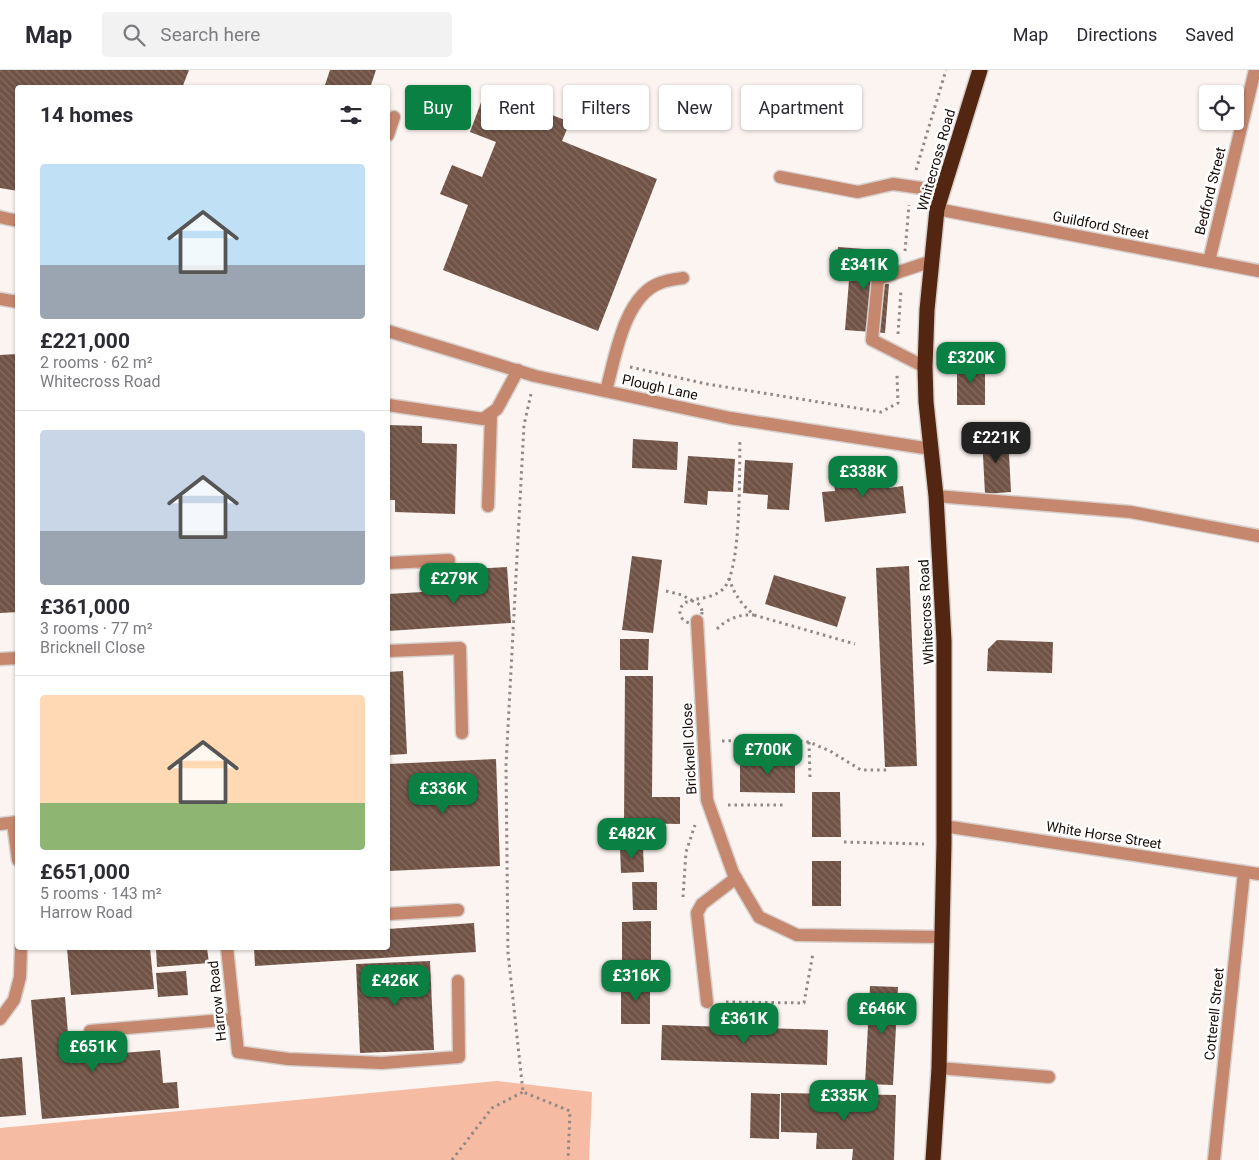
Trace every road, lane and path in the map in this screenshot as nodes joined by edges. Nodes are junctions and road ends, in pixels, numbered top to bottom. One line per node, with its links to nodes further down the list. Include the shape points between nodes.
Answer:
1 (946, 70): 7 (path)
2 (1255, 70): 13 (street, Bedford Street)
3 (978, 71): 8 (highway, Whitecross Road)
4 (394, 117): 5 (street)
5 (390, 129)
6 (780, 177): 7 (street, via 858,192 894,184)
7 (911, 187): 8 (street); 14 (path)
8 (942, 191): 9 (highway, Whitecross Road)
9 (937, 209): 12 (highway, Whitecross Road); 13 (street, Guildford Street)
10 (0, 217): 11 (street)
11 (15, 220)
12 (932, 261): 14 (street); 22 (highway, Whitecross Road)
13 (1209, 261): 15 (street, Guildford Street)
14 (903, 270): 20 (path); 20 (street, via 878,279 872,340)
15 (1259, 271)
16 (683, 278): 21 (street, via 660,283 644,293 631,311)
17 (0, 299): 18 (street)
18 (15, 302)
19 (390, 332): 23 (street, Plough Lane)
20 (897, 352): 21 (path, via 898,403 881,412 708,384); 22 (street)
21 (614, 363): 25 (street)
22 (925, 367): 29 (highway, Whitecross Road)
23 (518, 370): 24 (street, Plough Lane); 27 (street, via 497,409)
24 (535, 376): 25 (street, Plough Lane); 73 (path, via 524,425 506,765 508,953)
25 (606, 391): 28 (street, Plough Lane)
26 (390, 406): 27 (street, via 483,419)
27 (490, 414): 31 (street)
28 (740, 419): 29 (street, Plough Lane); 35 (path, via 739,502 734,562)
29 (931, 449): 30 (highway, Whitecross Road)
30 (936, 496): 32 (street, via 1131,512); 53 (highway, Whitecross Road, via 944,641)
31 (488, 506)
32 (1259, 536)
33 (449, 560): 34 (street)
34 (390, 563)
35 (729, 578): 36 (path, via 715,595 702,598 692,600); 37 (path, via 733,592)
36 (666, 591)
37 (754, 615): 39 (path); 40 (path, via 744,614 731,619)
38 (698, 621): 40 (street, Bricknell Close)
39 (855, 644)
40 (699, 648): 45 (street, Bricknell Close)
41 (390, 652): 44 (street, via 460,648)
42 (15, 658): 43 (street)
43 (0, 659)
44 (462, 733)
45 (704, 742): 46 (path, via 782,739); 49 (street, Bricknell Close)
46 (809, 742): 47 (path, via 861,770); 48 (path)
47 (890, 770)
48 (810, 778)
49 (709, 805): 50 (path); 58 (street, Bricknell Close); 59 (path, via 695,824 686,852)
50 (786, 805)
51 (15, 822): 52 (street)
52 (0, 824)
53 (944, 826): 55 (highway, Whitecross Road); 56 (street, White Horse Street)
54 (844, 842): 55 (path)
55 (944, 844): 63 (highway, Whitecross Road)
56 (1244, 872): 57 (street, White Horse Street); 77 (street, Cotterell Street)
57 (1259, 874)
58 (736, 878): 62 (street, Bricknell Close, via 758,917 797,935); 67 (street, via 702,904 697,913)
59 (683, 901)
60 (458, 910): 61 (street)
61 (390, 914)
62 (823, 935): 63 (street, Bricknell Close); 67 (path, via 813,952 804,1003)
63 (942, 937): 71 (highway, Whitecross Road)
64 (21, 950): 68 (street, via 20,977 14,1000)
65 (227, 950): 69 (street, Harrow Road)
66 (458, 981): 69 (street, Harrow Road, via 460,1057 382,1063 288,1059 238,1052)
67 (707, 1002)
68 (0, 1019)
69 (234, 1019): 70 (street)
70 (90, 1031)
71 (939, 1068): 72 (street); 76 (highway, Whitecross Road)
72 (1049, 1077)
73 (523, 1092): 74 (path, via 492,1108); 75 (path, via 570,1111)
74 (452, 1160)
75 (568, 1160)
76 (933, 1160)
77 (1214, 1160)

